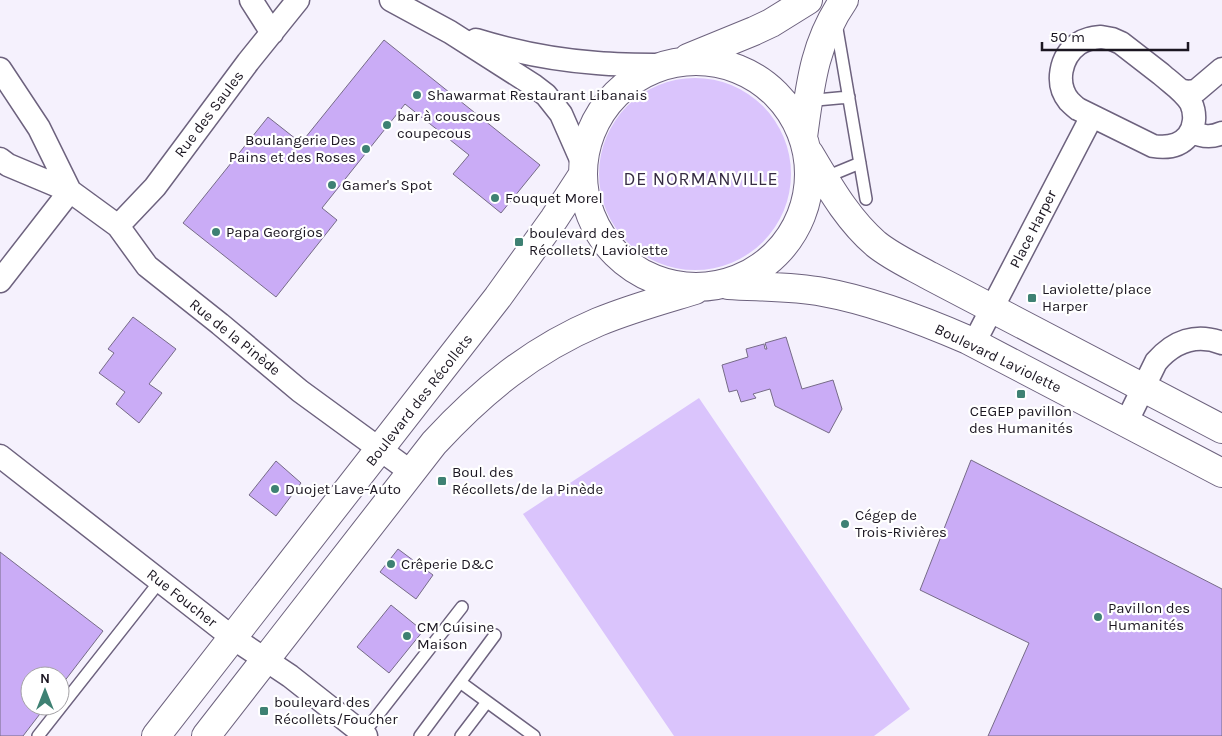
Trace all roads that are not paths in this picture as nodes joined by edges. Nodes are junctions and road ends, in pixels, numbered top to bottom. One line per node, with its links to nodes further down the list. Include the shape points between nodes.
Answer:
1 (251, 0): 7 (street)
2 (298, 0): 7 (street, Rue des Saules)
3 (391, 0): 6 (street, Boulevard Laviolette)
4 (808, 0): 8 (main road, Boulevard des Récollets, via 771,23)
5 (839, 7): 12 (lane); 13 (main road, via 827,27 813,70)
6 (450, 32): 8 (street, Boulevard Laviolette, via 548,57 598,63); 19 (street, Boulevard Laviolette, via 546,94 561,114)
7 (272, 33): 23 (street, Rue des Saules, via 155,188)
8 (672, 64): 13 (main road, Boulevard Laviolette, via 700,61 723,64 744,72); 19 (main road, Boulevard des Récollets, via 642,74 613,97 592,128)
9 (0, 69): 21 (street, Rue de la Pinède, via 39,128)
10 (1222, 69): 11 (street, via 1196,91)
11 (1180, 90): 14 (street, via 1121,43 1101,37 1089,38 1069,52 1062,64 1060,77 1069,101); 15 (street, via 1190,102 1195,116)
12 (848, 97): 13 (lane); 18 (lane)
13 (796, 102): 20 (main road)
14 (1092, 116): 15 (street, via 1162,148 1181,142); 26 (street, Place Harper)
15 (1191, 131): 16 (street, via 1210,137)
16 (1222, 133)
17 (0, 158): 21 (street, Rue de la Pinède, via 8,165)
18 (860, 163): 20 (lane); 22 (lane)
19 (582, 170): 25 (main road, Boulevard Laviolette, via 585,201 594,224 607,245 625,263 663,282 682,287); 32 (main road, Boulevard des Récollets, via 554,219 498,297)
20 (816, 181): 25 (main road, via 797,225 778,252 752,273); 26 (main road, via 885,251)
21 (70, 191): 23 (street, Rue de la Pinède); 24 (street)
22 (866, 198)
23 (118, 226): 32 (street, Rue de la Pinède, via 147,266 300,391)
24 (0, 280)
25 (712, 286): 27 (main road, Boulevard Laviolette, via 800,289 840,296 895,312); 35 (main road, via 597,322 544,349 504,376 468,407)
26 (992, 309): 27 (street, Place Harper); 29 (main road)
27 (974, 343): 30 (main road, Boulevard Laviolette)
28 (1222, 343): 29 (street, via 1193,339 1172,347 1156,362)
29 (1143, 388): 30 (street); 31 (main road)
30 (1126, 423): 34 (main road, Boulevard Laviolette)
31 (1222, 429)
32 (380, 449): 35 (street, Rue de la Pinède); 39 (main road, Boulevard des Récollets)
33 (0, 456): 36 (street, Rue Foucher)
34 (1221, 470)
35 (411, 472): 40 (main road)
36 (160, 581): 39 (street, Rue Foucher); 44 (lane)
37 (462, 607): 43 (lane)
38 (495, 635): 41 (lane)
39 (233, 638): 40 (street, Rue Foucher); 45 (main road, Boulevard des Récollets)
40 (266, 659): 43 (street, Rue Foucher); 46 (main road)
41 (460, 682): 42 (lane); 47 (lane)
42 (487, 702): 48 (lane); 49 (lane)
43 (364, 735)
44 (38, 736)
45 (156, 736)
46 (206, 736)
47 (420, 736)
48 (461, 736)
49 (534, 736)

